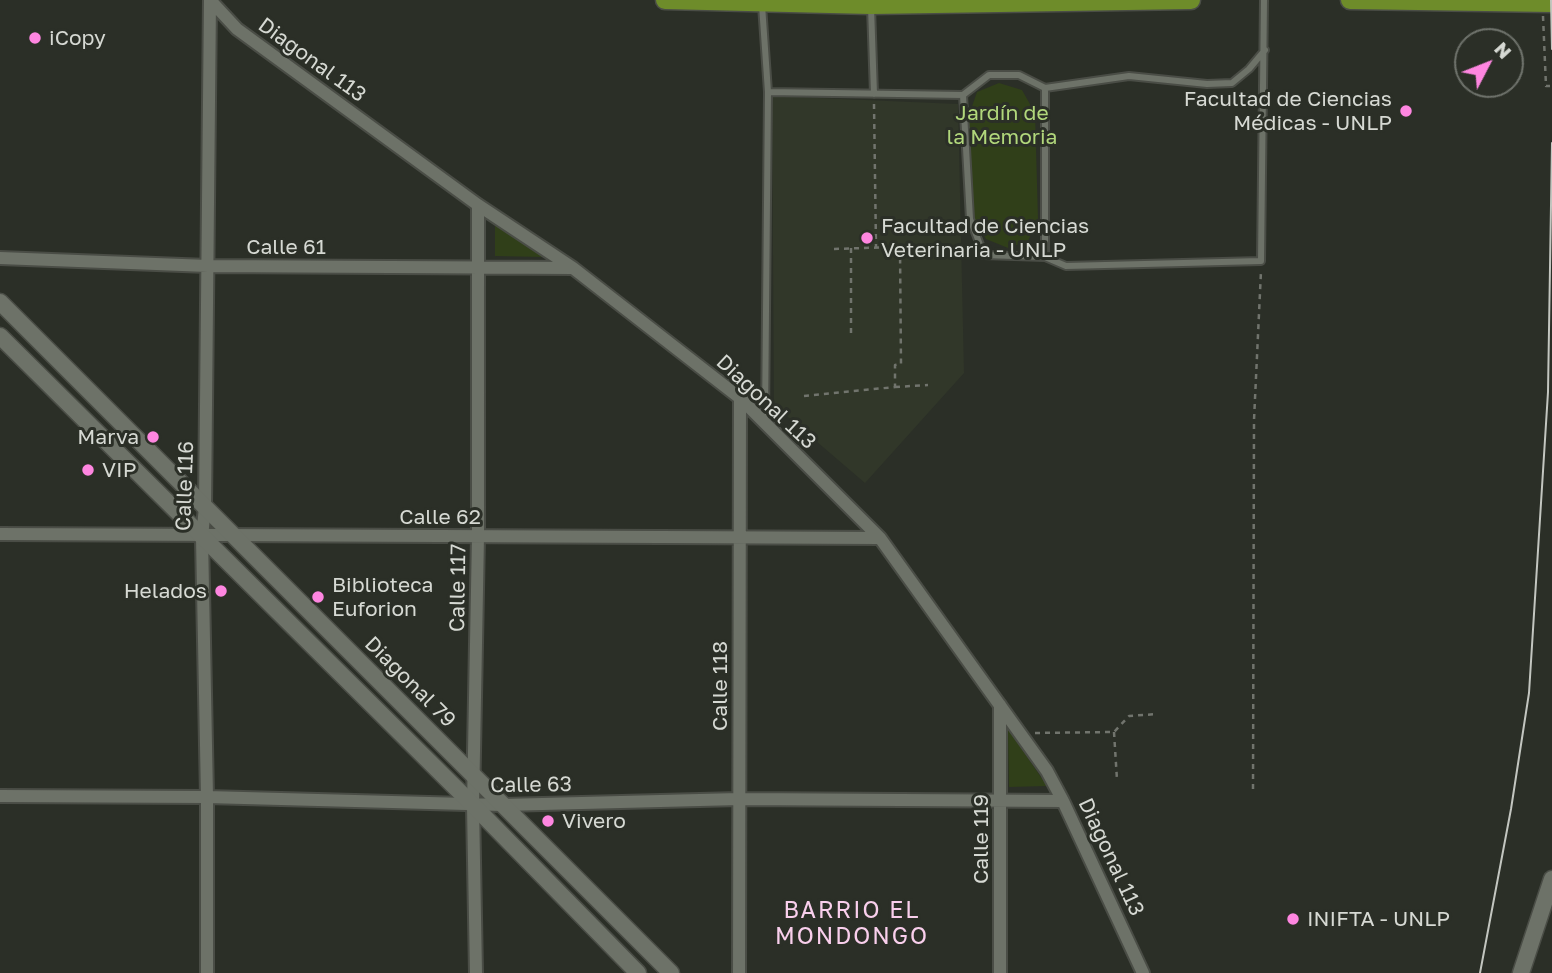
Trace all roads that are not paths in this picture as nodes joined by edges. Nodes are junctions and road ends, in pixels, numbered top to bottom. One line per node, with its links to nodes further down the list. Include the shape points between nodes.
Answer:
1 (210, 0): 14 (street, Diagonal 113, via 237,29); 17 (street, Calle 116)
2 (665, 0): 6 (main road)
3 (1191, 0): 7 (main road)
4 (1264, 0): 9 (lane)
5 (1350, 0): 8 (main road)
6 (762, 3): 7 (main road); 11 (lane)
7 (871, 3): 12 (lane)
8 (1547, 3)
9 (1265, 50): 10 (lane, via 1232,83 1129,76); 15 (lane, via 1261,261 1066,266)
10 (1045, 88): 13 (lane, via 1019,75 989,75); 15 (lane)
11 (768, 92): 12 (lane); 23 (lane)
12 (874, 94): 13 (lane)
13 (964, 95): 15 (lane, via 970,219 984,255)
14 (478, 205): 18 (street, Calle 117); 19 (street, Diagonal 113)
15 (1045, 257)
16 (0, 258): 17 (street, Calle 61)
17 (208, 266): 18 (street, Calle 61); 24 (street, Calle 116)
18 (478, 267): 19 (street, Calle 61); 27 (street, Calle 117)
19 (573, 268): 22 (street, Diagonal 113)
20 (0, 302): 24 (main road, Diagonal 79)
21 (0, 336): 28 (main road, Diagonal 79)
22 (740, 398): 23 (street, Diagonal 113); 29 (street, Calle 118)
23 (765, 424): 30 (street, Diagonal 113)
24 (205, 507): 26 (main road, Diagonal 79); 28 (street, Calle 116)
25 (0, 534): 28 (street, Calle 62)
26 (233, 534): 27 (street, Calle 62); 28 (street, Calle 62); 32 (main road, Diagonal 79)
27 (478, 536): 29 (street, Calle 62); 32 (street, Calle 117)
28 (202, 537): 34 (street, Calle 116); 38 (main road, Diagonal 79)
29 (739, 538): 30 (street, Calle 62); 35 (street, Calle 118)
30 (880, 538): 31 (street, Diagonal 113)
31 (1000, 705): 36 (street, Calle 119); 37 (street, Diagonal 113)
32 (474, 776): 38 (street, Calle 117); 39 (main road, Diagonal 79)
33 (0, 796): 34 (street, Calle 63)
34 (207, 797): 38 (street, Calle 63); 41 (street, Calle 116)
35 (739, 799): 36 (street, Calle 63); 39 (street, Calle 63); 45 (street, Calle 118)
36 (1000, 800): 37 (street, Calle 63); 46 (street, Calle 119)
37 (1063, 801): 47 (street, Diagonal 113)
38 (473, 805): 39 (street, Calle 63); 42 (street, Calle 117); 43 (main road, Diagonal 79)
39 (503, 805): 44 (main road, Diagonal 79)
40 (1552, 879): 48 (main road)
41 (207, 973)
42 (476, 973)
43 (638, 973)
44 (671, 973)
45 (739, 973)
46 (1000, 973)
47 (1143, 973)
48 (1521, 973)

